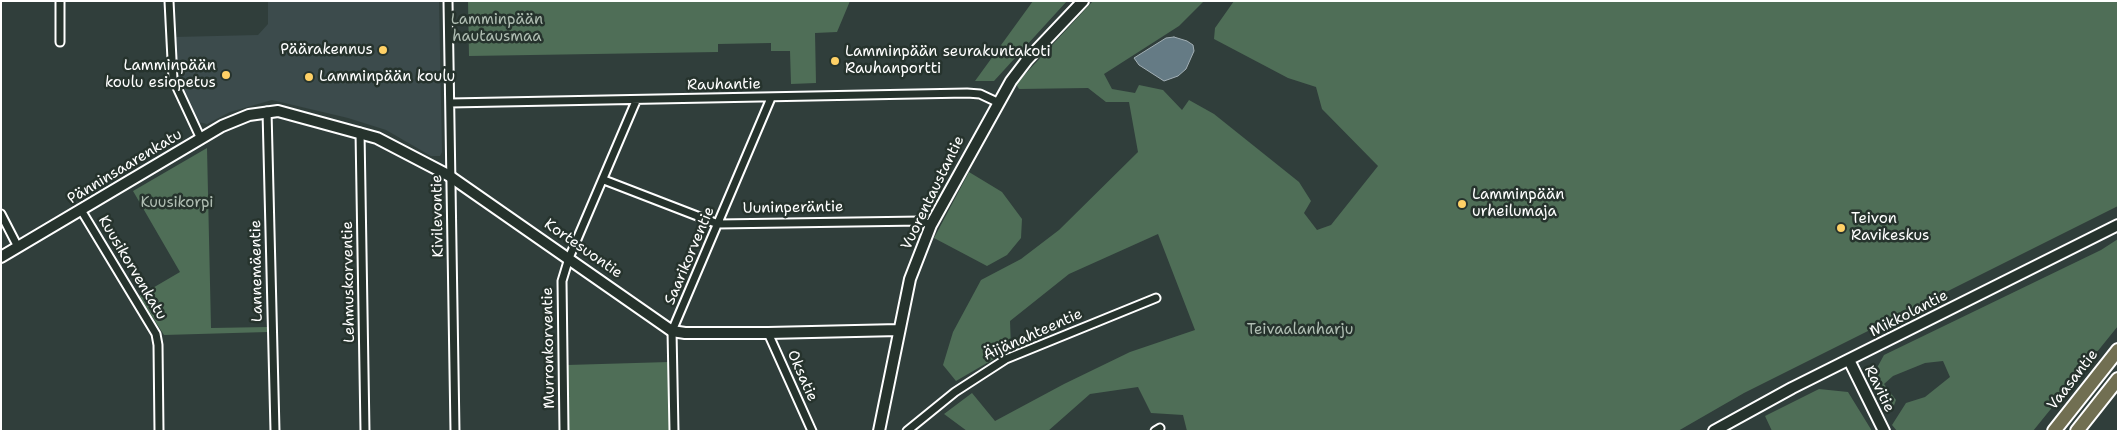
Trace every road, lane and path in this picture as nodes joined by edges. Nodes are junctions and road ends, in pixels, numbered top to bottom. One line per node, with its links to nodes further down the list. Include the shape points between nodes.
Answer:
1 (60, 1): 5 (street)
2 (169, 1): 12 (street, via 171,71)
3 (448, 1): 9 (street, Kivilevontie)
4 (1083, 1): 8 (main road, Vuorentaustantie, via 1027,60)
5 (60, 42)
6 (771, 98): 7 (street, Rauhantie); 8 (street, Rauhantie, via 967,93 980,94); 17 (street, Saarikorventie)
7 (636, 101): 9 (street, Rauhantie); 14 (street, Murronkorventie)
8 (997, 102): 18 (main road, Vuorentaustantie)
9 (450, 103): 13 (street, Kivilevontie)
10 (267, 111): 11 (main road, Kortesuontie, via 291,113); 12 (main road, Pänninsaarenkatu, via 240,117); 31 (street, Lannemäentie)
11 (360, 132): 13 (main road, Kortesuontie, via 387,142); 32 (street, Lehmuskorventie)
12 (201, 139): 15 (main road, Pänninsaarenkatu)
13 (451, 178): 22 (main road, Kortesuontie); 33 (street, Kivilevontie)
14 (604, 180): 17 (street, Uuninperäntie); 22 (street, Murronkorventie)
15 (80, 210): 20 (main road, Pänninsaarenkatu); 30 (street, Kuusikorvenkatu, via 156,334)
16 (1, 214): 20 (street)
17 (718, 224): 18 (street, Uuninperäntie, via 921,221); 24 (street, Saarikorventie)
18 (931, 224): 25 (main road, Vuorentaustantie, via 910,279)
19 (2118, 225): 28 (main road, Mikkolantie)
20 (18, 247): 21 (main road, Pänninsaarenkatu)
21 (1, 257)
22 (569, 258): 24 (main road, Kortesuontie); 34 (street, Murronkorventie, via 561,291)
23 (1156, 298): 38 (street, Äijänahteentie, via 1006,359 955,392)
24 (672, 330): 26 (main road, Kortesuontie, via 685,333); 35 (street, Saarikorventie)
25 (899, 330): 26 (main road, Kortesuontie); 37 (main road, Vuorentaustantie)
26 (768, 333): 36 (street, Oksatie)
27 (2118, 350): 41 (highway, Vaasantie)
28 (1849, 360): 39 (main road, Mikkolantie); 40 (main road, Ravitie)
29 (2118, 379): 42 (highway)
30 (159, 431)
31 (275, 431)
32 (365, 431)
33 (455, 431)
34 (564, 431)
35 (674, 431)
36 (812, 431)
37 (879, 431)
38 (907, 431)
39 (1714, 431)
40 (1884, 431)
41 (2054, 431)
42 (2077, 431)

